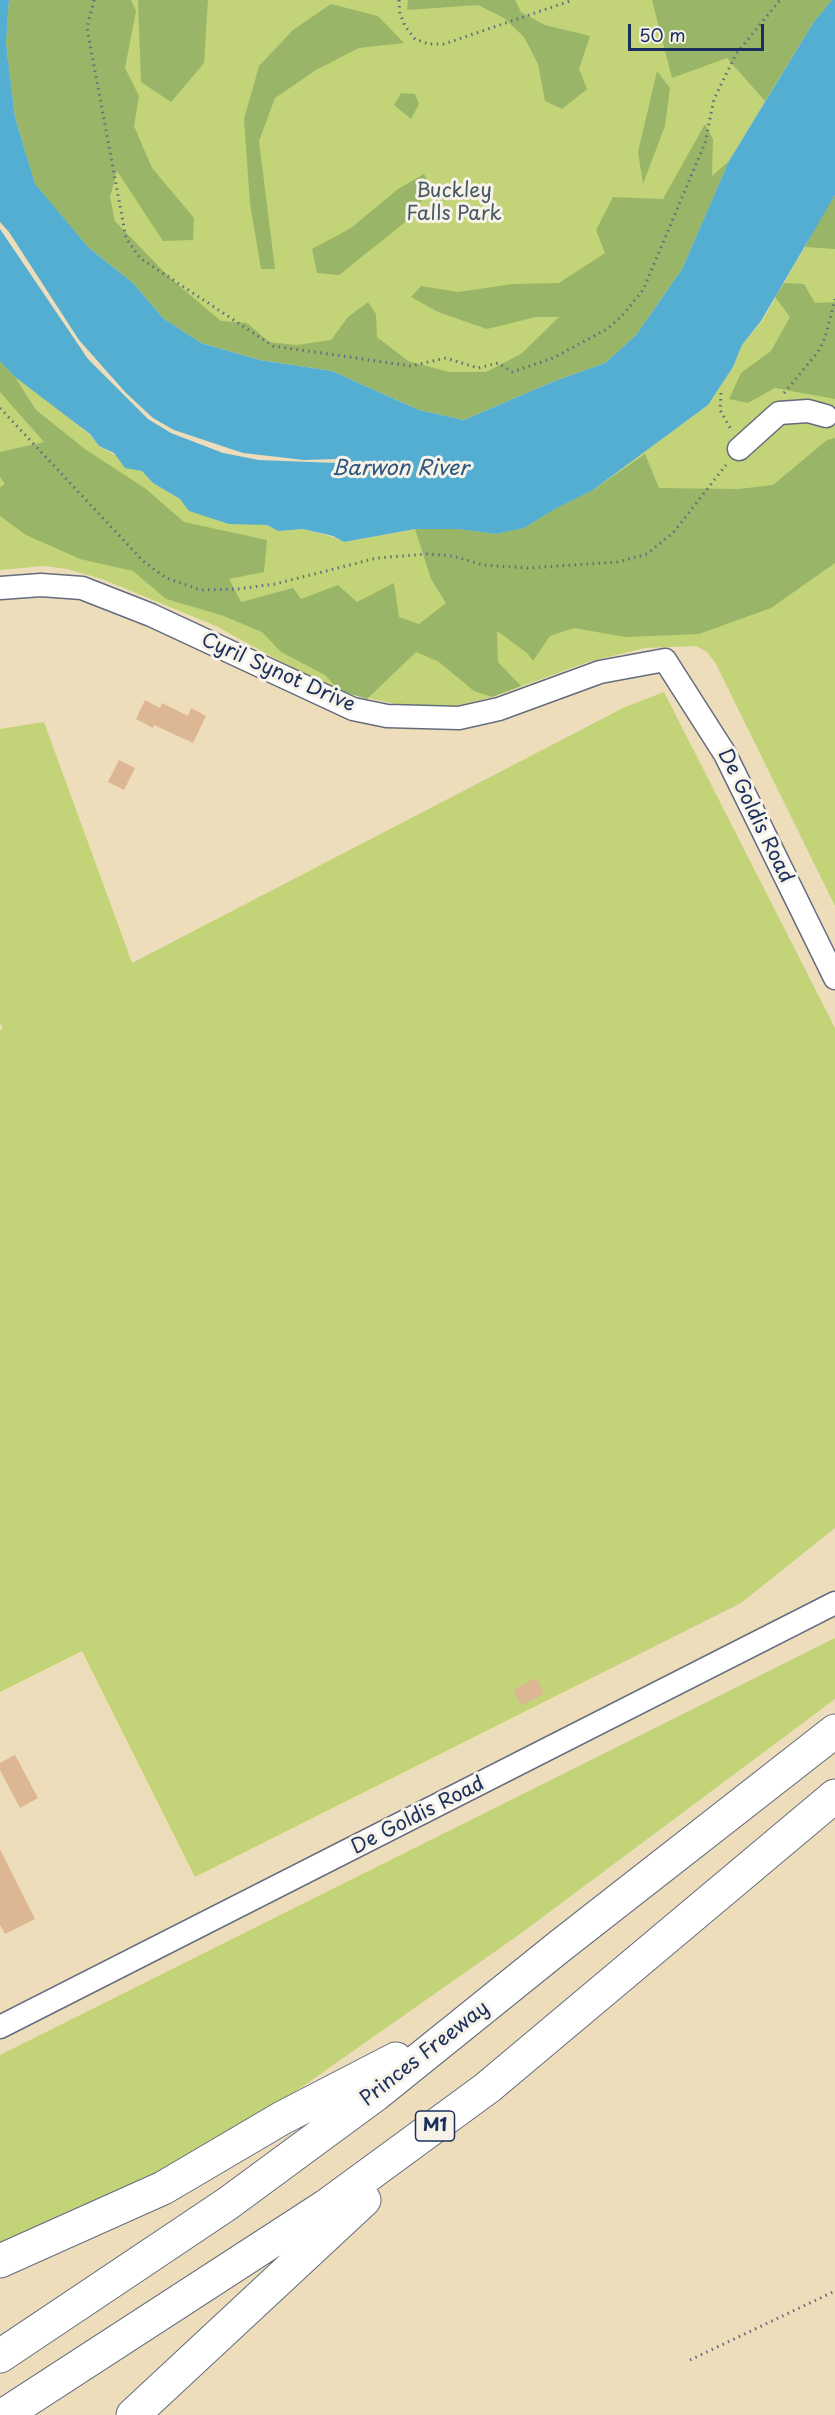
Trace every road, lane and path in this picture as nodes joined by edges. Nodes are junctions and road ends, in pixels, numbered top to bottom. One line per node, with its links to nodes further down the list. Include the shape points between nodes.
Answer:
1 (94, 0): 4 (path, via 87,28 91,50 126,238 141,258 273,346 411,366 446,358 478,368 498,363 512,372 553,358 607,329 643,290 705,143 714,99 736,54)
2 (399, 0): 3 (path, via 400,14 416,39 444,44)
3 (573, 0)
4 (780, 0)
5 (835, 299): 8 (path, via 825,338 778,401)
6 (721, 393): 10 (path, via 720,410)
7 (0, 408): 10 (path, via 143,561 166,578 201,590 275,584 377,558 427,554 453,556 483,565 528,568 618,562 647,554 673,533)
8 (779, 413): 9 (street, via 808,411); 10 (street)
9 (826, 416)
10 (739, 449)
11 (0, 588): 12 (street, Cyril Synot Drive, via 81,588 151,615 353,709 387,717 459,718 499,709 600,672)
12 (665, 660): 13 (street, De Goldis Road, via 725,754)
13 (835, 978)
14 (835, 1603): 18 (street, De Goldis Road)
15 (835, 1731): 17 (highway, Princes Freeway)
16 (835, 1796): 19 (highway, M1)
17 (466, 2023): 20 (highway, via 282,2118 163,2188); 22 (highway, Princes Freeway, via 227,2204)
18 (0, 2027)
19 (487, 2088): 24 (highway, M1, via 326,2206); 25 (highway)
20 (0, 2261)
21 (835, 2290): 23 (path)
22 (0, 2356)
23 (690, 2360)
24 (4, 2415)
25 (133, 2415)

